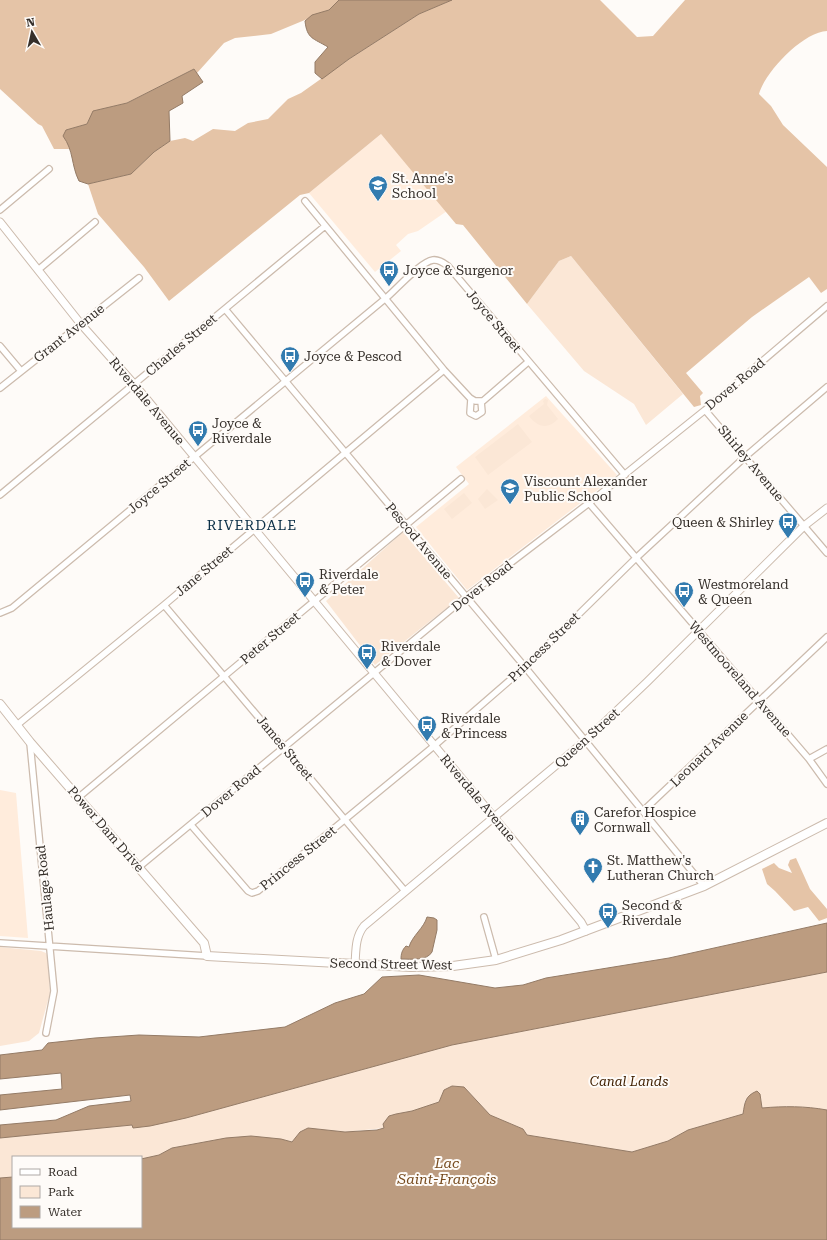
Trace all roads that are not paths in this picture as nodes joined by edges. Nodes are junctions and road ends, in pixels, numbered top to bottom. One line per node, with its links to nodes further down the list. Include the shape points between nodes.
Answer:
1 (49, 169): 3 (street)
2 (305, 201): 6 (street)
3 (0, 210)
4 (0, 222): 7 (street, Riverdale Avenue)
5 (95, 222): 7 (street)
6 (325, 226): 9 (street); 11 (street, Charles Street)
7 (38, 270): 12 (street, Riverdale Avenue)
8 (139, 278): 12 (street, Grant Avenue)
9 (386, 298): 14 (street, Joyce Street, via 428,262 441,261 448,266); 15 (street); 17 (street, Joyce Street)
10 (827, 306): 23 (street, Dover Road)
11 (225, 308): 17 (street, Pescod Avenue); 18 (street, Charles Street)
12 (80, 323): 16 (street, Grant Avenue); 18 (street, Riverdale Avenue)
13 (0, 346): 16 (street)
14 (528, 362): 22 (street); 27 (street, Joyce Street)
15 (444, 370): 21 (street); 24 (street, Jane Street)
16 (20, 371): 20 (street, Grant Avenue)
17 (286, 381): 24 (street, Pescod Avenue); 26 (street, Joyce Street)
18 (134, 384): 26 (street, Riverdale Avenue); 29 (street, Charles Street)
19 (827, 387): 25 (street, Princess Street)
20 (0, 388)
21 (471, 399): 22 (street); 22 (street, via 470,413 476,416 482,412)
22 (481, 401)
23 (705, 410): 25 (street, Shirley Avenue); 27 (street, Dover Road)
24 (346, 454): 32 (street, Pescod Avenue); 34 (street, Jane Street)
25 (746, 456): 33 (street, Shirley Avenue); 36 (street, Princess Street)
26 (194, 457): 34 (street, Riverdale Avenue); 40 (street, Joyce Street, via 12,608)
27 (625, 475): 30 (street, Dover Road)
28 (461, 479): 32 (street, Peter Street)
29 (0, 495)
30 (589, 504): 36 (street, Westmooreland Avenue); 37 (street, Dover Road)
31 (827, 508): 33 (street, Queen Street)
32 (406, 524): 37 (street, Pescod Avenue); 38 (street, Peter Street)
33 (804, 526): 35 (street, Shirley Avenue); 41 (street, Queen Street)
34 (255, 529): 38 (street, Riverdale Avenue); 39 (street, Jane Street)
35 (827, 553)
36 (636, 558): 41 (street, Westmooreland Avenue); 43 (street, Princess Street)
37 (466, 597): 43 (street, Pescod Avenue); 44 (street, Dover Road)
38 (315, 602): 44 (street, Riverdale Avenue); 45 (street, Peter Street)
39 (164, 604): 45 (street, James Street); 48 (street, Jane Street)
40 (0, 613)
41 (698, 631): 46 (street, Westmooreland Avenue); 49 (street, Queen Street)
42 (827, 637): 46 (street, Leonard Avenue)
43 (525, 667): 49 (street, Pescod Avenue); 51 (street, Princess Street)
44 (375, 674): 51 (street, Riverdale Avenue); 52 (street, Dover Road)
45 (224, 677): 52 (street, James Street); 56 (street, Peter Street)
46 (759, 700): 54 (street, Westmooreland Avenue); 57 (street, Leonard Avenue)
47 (0, 704): 48 (main road, Power Dam Drive)
48 (18, 724): 50 (main road, Power Dam Drive)
49 (585, 741): 57 (street, Pescod Avenue); 58 (street, Queen Street)
50 (30, 742): 56 (main road, Power Dam Drive); 68 (street, Haulage Road)
51 (434, 746): 58 (street, Riverdale Avenue); 59 (street, Princess Street)
52 (284, 747): 59 (street, James Street); 61 (street, Dover Road)
53 (827, 749): 54 (street)
54 (809, 759): 55 (street, Westmooreland Avenue)
55 (827, 784)
56 (79, 797): 62 (main road, Power Dam Drive)
57 (643, 812): 63 (street, Pescod Avenue)
58 (494, 817): 64 (street, Queen Street); 66 (street, Riverdale Avenue)
59 (345, 820): 61 (street, Princess Street, via 258,891 250,893); 64 (street, James Street)
60 (827, 823): 63 (main road, Second Street West)
61 (191, 825): 62 (street, Dover Road)
62 (139, 868): 69 (main road, Power Dam Drive, via 204,943)
63 (704, 886): 66 (main road, Second Street West)
64 (405, 891): 71 (street, Queen Street, via 361,930 356,942)
65 (484, 917): 70 (street)
66 (586, 931): 70 (main road, Second Street West)
67 (0, 943): 68 (street, Second Street West)
68 (51, 947): 69 (street, Second Street West); 72 (street, Haulage Road, via 54,991)
69 (207, 956): 71 (main road, Second Street West)
70 (496, 960): 71 (main road, Second Street West, via 432,967)
71 (355, 964)
72 (46, 1033)

